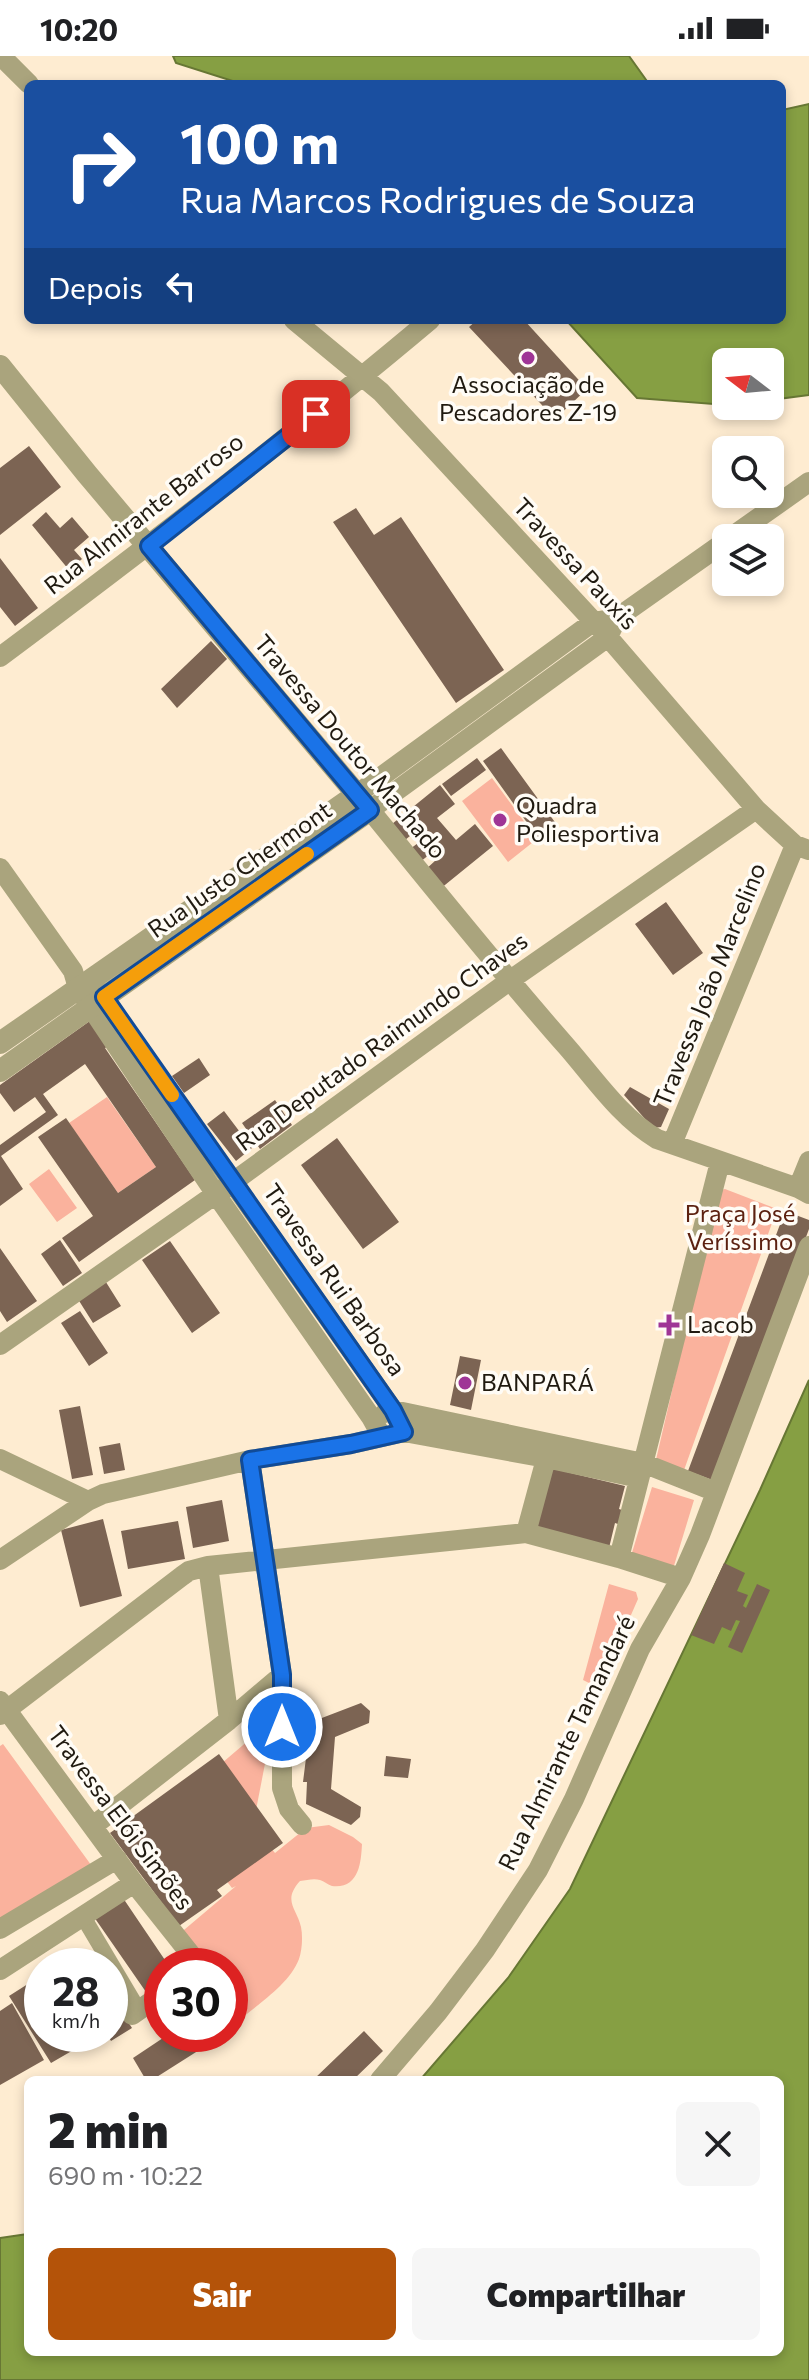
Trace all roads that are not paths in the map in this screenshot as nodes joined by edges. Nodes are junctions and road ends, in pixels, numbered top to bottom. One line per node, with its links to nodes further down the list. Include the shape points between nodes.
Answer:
1 (1, 56): 2 (street)
2 (25, 80)
3 (299, 324): 6 (street, Travessa Pauxis)
4 (425, 324): 6 (street, Rua Almirante Barroso)
5 (0, 366): 9 (street, Travessa Doutor Machado)
6 (364, 376): 9 (street, Rua Almirante Barroso); 11 (street, Travessa Pauxis)
7 (809, 482): 8 (street, Rua Justo Chermont)
8 (749, 524)
9 (149, 546): 13 (street, Rua Almirante Barroso); 14 (street, Travessa Doutor Machado)
10 (712, 551): 12 (street, Rua Justo Chermont)
11 (593, 622): 12 (street, Travessa Pauxis); 14 (street, Rua Justo Chermont)
12 (612, 628): 14 (street, Rua Justo Chermont); 15 (street, Travessa Pauxis)
13 (0, 657)
14 (363, 802): 18 (street, Travessa Doutor Machado); 19 (street, Rua Justo Chermont)
15 (756, 809): 16 (street, Travessa Pauxis); 18 (street, Rua Deputado Raimundo Chaves)
16 (802, 848): 22 (street, Travessa João Marcelino)
17 (0, 868): 19 (street, Travessa Rui Barbosa)
18 (509, 981): 22 (street, Travessa Doutor Machado, via 617,1106 651,1136); 25 (street, Rua Deputado Raimundo Chaves)
19 (87, 989): 20 (street, Rua Justo Chermont); 21 (street, Rua Justo Chermont); 25 (street, Travessa Rui Barbosa)
20 (0, 1043)
21 (0, 1071)
22 (672, 1144): 24 (street, Travessa Doutor Machado)
23 (809, 1161): 26 (street)
24 (720, 1162): 26 (street, Travessa Doutor Machado); 37 (street)
25 (224, 1188): 28 (street, Rua Deputado Raimundo Chaves); 29 (street, Travessa Rui Barbosa); 30 (street, Travessa Rui Barbosa)
26 (804, 1191)
27 (809, 1246): 38 (street, Rua Almirante Tamandaré)
28 (0, 1345)
29 (393, 1410): 30 (street); 31 (street, Travessa Rui Barbosa); 34 (street)
30 (371, 1417): 32 (street, Travessa Rui Barbosa); 33 (street)
31 (404, 1432): 32 (street); 34 (street)
32 (382, 1437): 33 (street)
33 (351, 1444): 36 (street)
34 (548, 1450): 37 (street); 40 (street)
35 (0, 1459): 39 (street)
36 (250, 1460): 39 (street); 42 (street)
37 (641, 1471): 38 (street); 41 (street)
38 (716, 1492): 45 (street, Rua Almirante Tamandaré)
39 (88, 1501): 43 (street)
40 (526, 1533): 41 (street); 42 (street)
41 (619, 1558): 45 (street)
42 (265, 1559): 44 (street); 46 (street)
43 (0, 1560)
44 (208, 1566): 47 (street, via 189,1571); 48 (street)
45 (681, 1578): 59 (street, Rua Almirante Tamandaré, via 640,1649 538,1870 485,1950)
46 (282, 1675): 48 (street); 49 (street, via 282,1788)
47 (2, 1709): 50 (street, Travessa Elói Simões)
48 (229, 1720): 50 (street)
49 (302, 1825)
50 (93, 1826): 51 (street, Travessa Elói Simões)
51 (117, 1859): 52 (street, Travessa Elói Simões); 54 (street)
52 (134, 1883): 53 (street); 55 (street, Travessa Elói Simões)
53 (82, 1915): 56 (street); 58 (street)
54 (0, 1929)
55 (186, 1948)
56 (0, 1970)
57 (144, 2007): 58 (street)
58 (135, 2013)
59 (383, 2076)

